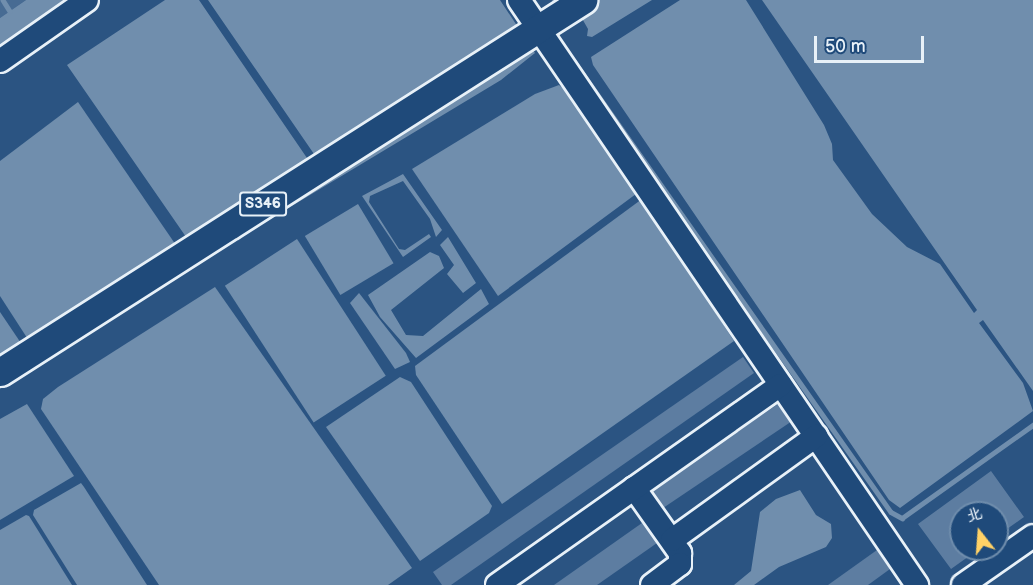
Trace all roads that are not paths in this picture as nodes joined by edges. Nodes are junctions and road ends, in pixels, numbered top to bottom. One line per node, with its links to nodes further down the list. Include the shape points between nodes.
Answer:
1 (87, 0): 5 (street)
2 (519, 0): 4 (street)
3 (583, 0): 4 (main road, S346)
4 (534, 32): 6 (main road, S346); 7 (street)
5 (0, 61)
6 (0, 372)
7 (781, 385): 8 (street); 9 (street)
8 (816, 436): 11 (street); 14 (street)
9 (634, 488): 11 (street); 12 (street)
10 (1033, 536): 15 (street)
11 (672, 540): 13 (street, via 680,553 680,564)
12 (497, 585)
13 (652, 585)
14 (917, 585)
15 (963, 585)

